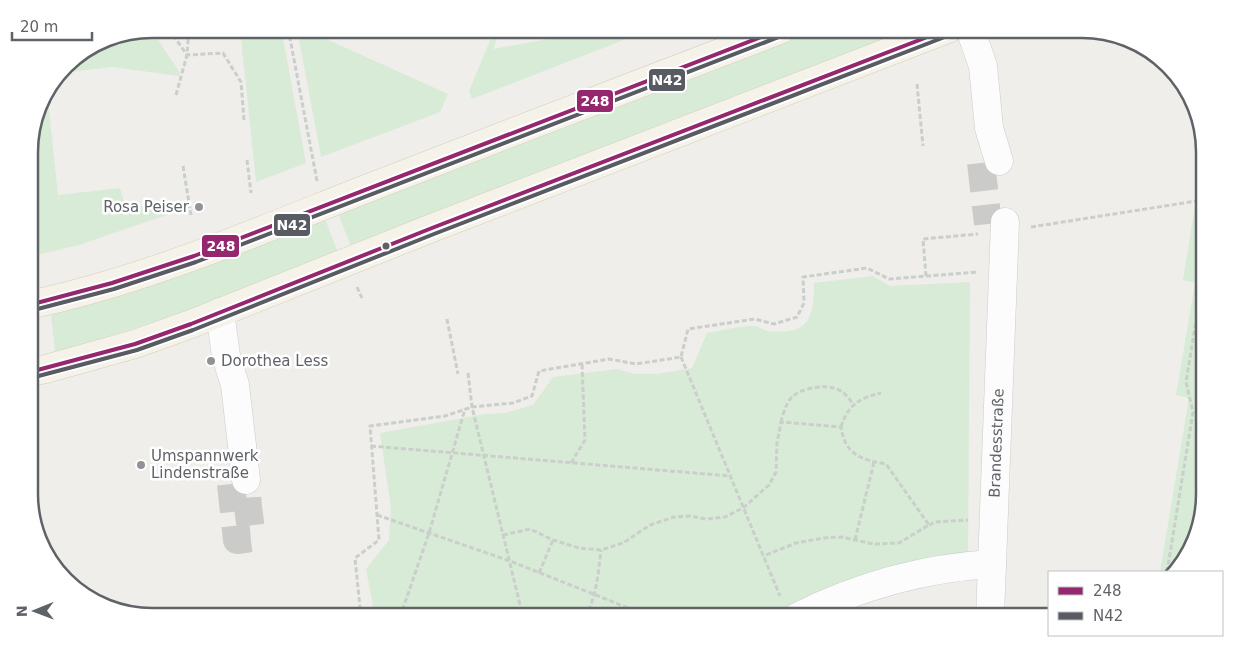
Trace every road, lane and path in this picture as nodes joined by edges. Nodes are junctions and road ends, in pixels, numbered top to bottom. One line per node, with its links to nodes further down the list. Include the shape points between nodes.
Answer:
1 (174, 37): 7 (path)
2 (188, 37): 7 (path)
3 (289, 37): 15 (path)
4 (761, 37): 24 (main road, via 206,252 117,283)
5 (927, 37): 25 (main road)
6 (973, 37): 13 (street, via 984,66)
7 (186, 55): 9 (path); 10 (path, via 223,53 241,82)
8 (917, 84): 11 (path)
9 (176, 95)
10 (244, 120)
11 (923, 146)
12 (247, 160): 16 (path)
13 (990, 162)
14 (183, 166): 18 (path)
15 (316, 178)
16 (251, 193)
17 (1196, 201): 19 (path)
18 (191, 215)
19 (997, 228): 20 (street, Brandesstraße); 21 (path, via 923,239)
20 (1003, 270): 21 (path); 48 (street, Brandesstraße)
21 (926, 276): 28 (path, via 889,279 867,268 803,276 804,303 797,317 774,324 755,319 688,329)
22 (358, 287): 23 (path)
23 (362, 298)
24 (38, 303)
25 (220, 312): 30 (main road, via 135,344); 45 (street, via 226,356 236,385)
26 (447, 319): 32 (path)
27 (1196, 321): 58 (path, via 1186,382 1193,412)
28 (680, 357): 29 (path, via 636,364 609,359); 44 (path)
29 (582, 364): 35 (path, via 539,371 532,396 522,400); 43 (path, via 585,440)
30 (38, 370)
31 (468, 373): 35 (path)
32 (458, 374)
33 (881, 392): 34 (path, via 866,396)
34 (854, 405): 37 (path, via 836,389 818,387 791,398); 38 (path)
35 (472, 407): 36 (path); 41 (path)
36 (465, 409): 39 (path, via 445,416 370,426); 40 (path)
37 (781, 422): 38 (path); 46 (path, via 776,472 769,485)
38 (841, 428): 42 (path, via 846,444 857,456)
39 (371, 446): 40 (path); 47 (path)
40 (452, 454): 41 (path); 50 (path)
41 (485, 456): 43 (path); 51 (path)
42 (874, 462): 49 (path, via 886,464); 53 (path)
43 (570, 463): 44 (path)
44 (730, 476): 46 (path)
45 (239, 482)
46 (743, 508): 54 (path, via 725,517 674,517 650,525 623,543); 55 (path)
47 (377, 515): 50 (path); 61 (path, via 379,540 355,558)
48 (994, 518): 49 (path); 57 (street, Brandesstraße)
49 (929, 525): 53 (path, via 899,543 872,544)
50 (429, 533): 56 (path); 62 (path)
51 (503, 535): 52 (path, via 530,529); 56 (path)
52 (553, 540): 54 (path, via 579,548); 59 (path)
53 (855, 540): 55 (path, via 824,538 796,543)
54 (601, 550): 60 (path)
55 (763, 556): 66 (path)
56 (510, 562): 59 (path); 63 (path)
57 (992, 564): 66 (street, via 925,571 874,584 814,608); 67 (street, Brandesstraße)
58 (1167, 569)
59 (539, 573): 60 (path)
60 (594, 595): 64 (path); 65 (path)
61 (360, 608)
62 (403, 608)
63 (521, 608)
64 (589, 608)
65 (628, 608)
66 (789, 608)
67 (990, 608)

